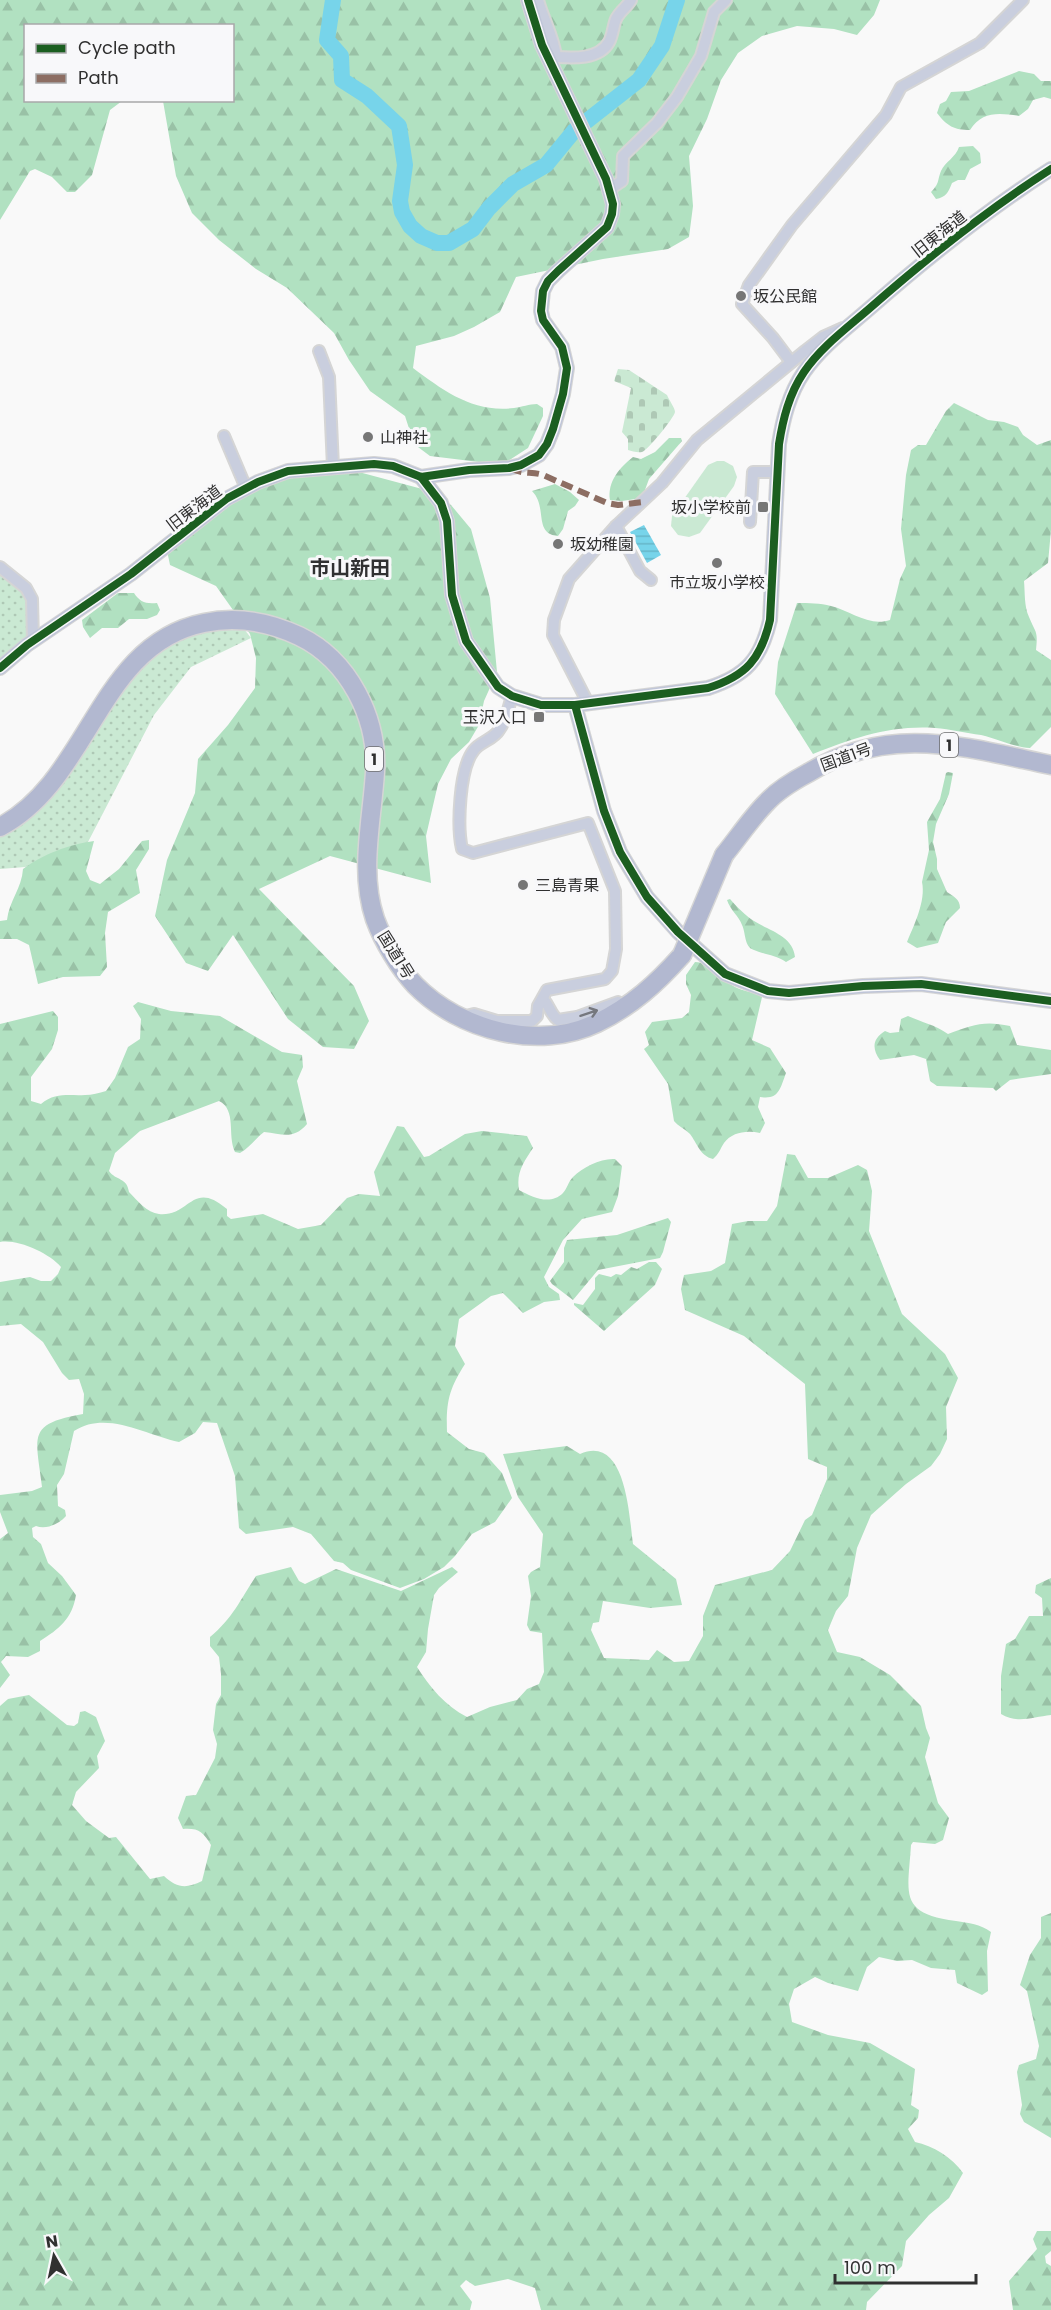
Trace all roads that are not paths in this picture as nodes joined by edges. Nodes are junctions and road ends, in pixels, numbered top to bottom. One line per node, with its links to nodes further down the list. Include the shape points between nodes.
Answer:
1 (528, 0): 6 (street, via 542,45)
2 (538, 0): 6 (street, via 554,45)
3 (631, 0): 6 (street, via 616,19 604,48 587,57)
4 (726, 0): 8 (street, via 714,12 701,56 677,97 623,156 622,181)
5 (1023, 0): 11 (street, via 980,43 901,87 886,115 792,225 749,285 742,304)
6 (553, 60): 8 (street, via 574,115)
7 (1051, 170): 9 (street, 旧東海道, via 943,247)
8 (610, 189): 15 (street, 旧東海道, via 614,204 607,227 558,271 543,291 543,320 562,347 567,378 547,444 532,460 509,468)
9 (849, 326): 11 (street, 旧東海道, via 823,337); 14 (street, via 817,356 797,383 783,418)
10 (319, 351): 13 (street, via 329,376)
11 (791, 362): 18 (street, 旧東海道, via 697,440 662,483)
12 (224, 436): 16 (street)
13 (333, 467): 15 (street, 旧東海道, via 393,466); 16 (street, 旧東海道, via 288,471)
14 (777, 472): 17 (street, via 753,472); 24 (street, via 770,620 757,657 728,681 708,688)
15 (421, 477): 23 (street, via 441,503 447,521 452,595 466,641 498,687)
16 (246, 488): 21 (street, 旧東海道)
17 (750, 522)
18 (616, 526): 20 (street, via 640,571); 24 (street, 旧東海道, via 572,574 554,620 554,635)
19 (0, 567): 21 (street, via 26,588 32,599)
20 (651, 580)
21 (33, 641): 22 (street, 旧東海道)
22 (0, 668)
23 (512, 696): 24 (street, via 541,705); 28 (street, via 499,731 474,749 466,763 462,849 473,853 588,823 615,891 616,950 612,972 605,979 547,990)
24 (581, 704): 29 (street, via 602,801 620,852 647,897 678,932 725,974 768,991 789,993 921,984)
25 (1051, 765): 27 (highway, 国道1号 / 1, bridge, via 959,746 917,742 882,744 814,769 768,801 724,855 682,955)
26 (0, 827): 30 (highway, 国道1号 / 1, via 31,806 50,786 113,688 158,641 202,623 250,620 278,626 332,658 351,681 362,704 373,740 375,770 367,844 368,882 375,919 392,954 415,985)
27 (660, 980): 28 (street, one-way to 27, via 558,1020 577,1017 614,1005 637,989); 30 (highway, 国道1号 / 1, via 637,1000 597,1023 552,1035 508,1034)
28 (543, 999): 30 (street, via 532,1021 497,1021 474,1014)
29 (1051, 1001)
30 (460, 1017)

